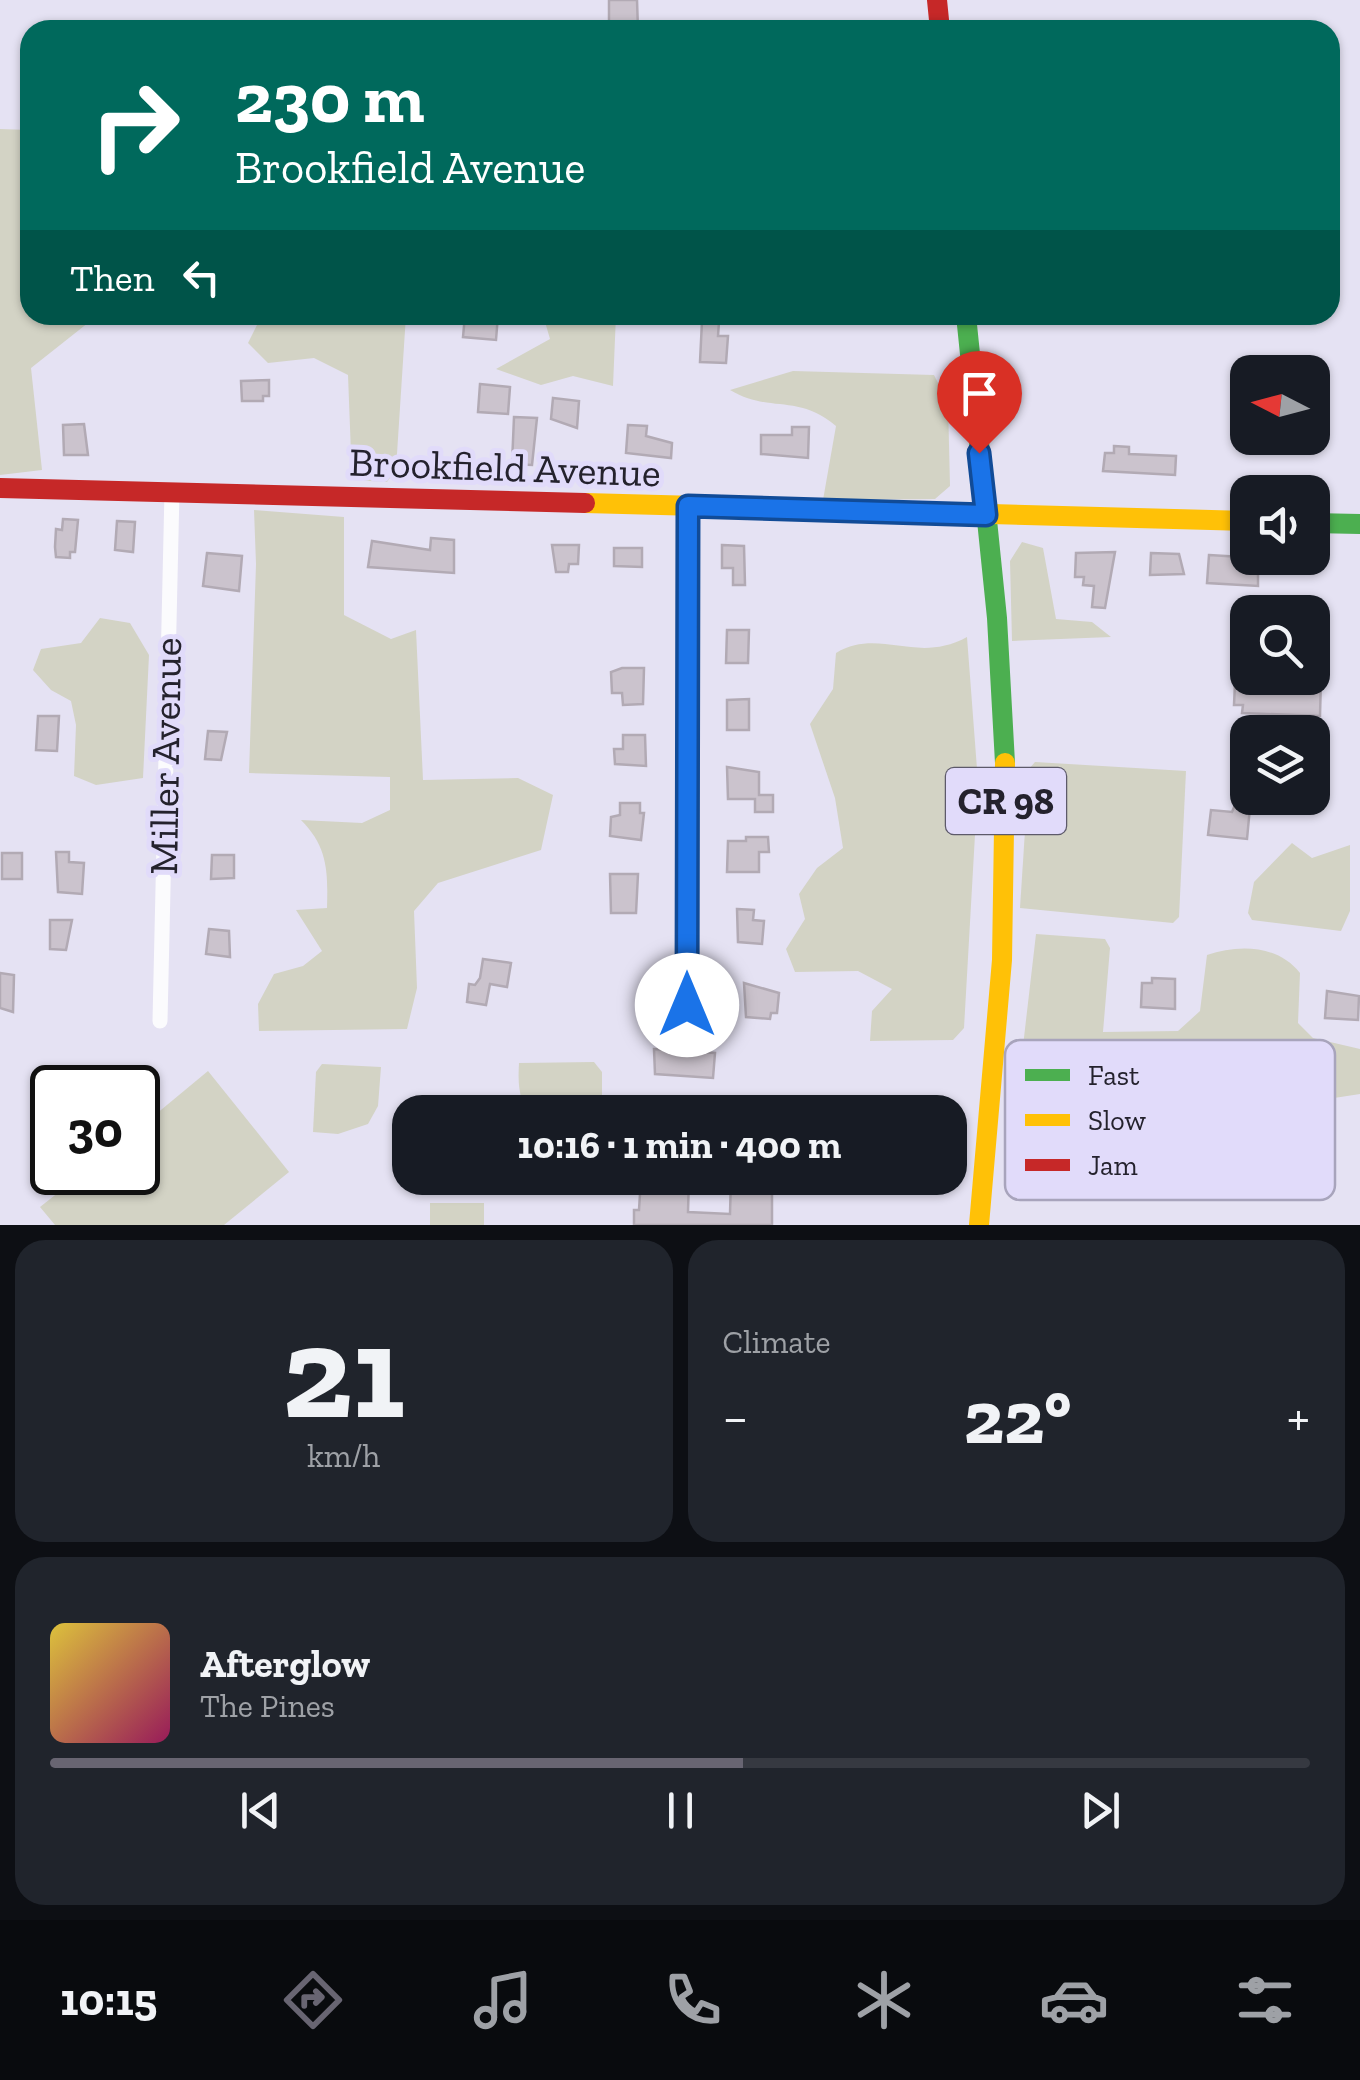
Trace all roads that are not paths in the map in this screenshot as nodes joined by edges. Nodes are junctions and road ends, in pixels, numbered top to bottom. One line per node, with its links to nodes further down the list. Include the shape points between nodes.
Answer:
1 (967, 325): 5 (main road, CR 98)
2 (0, 488): 3 (main road, Brookfield Avenue)
3 (172, 491): 4 (main road, Brookfield Avenue); 9 (street, Miller Avenue)
4 (688, 506): 5 (main road, Brookfield Avenue); 10 (street, via 687,1005)
5 (986, 515): 6 (main road, Brookfield Avenue); 11 (main road, CR 98, via 1002,694 1006,872)
6 (1230, 521)
7 (1330, 523): 8 (main road)
8 (1360, 524)
9 (160, 1021)
10 (695, 1024)
11 (979, 1225)

